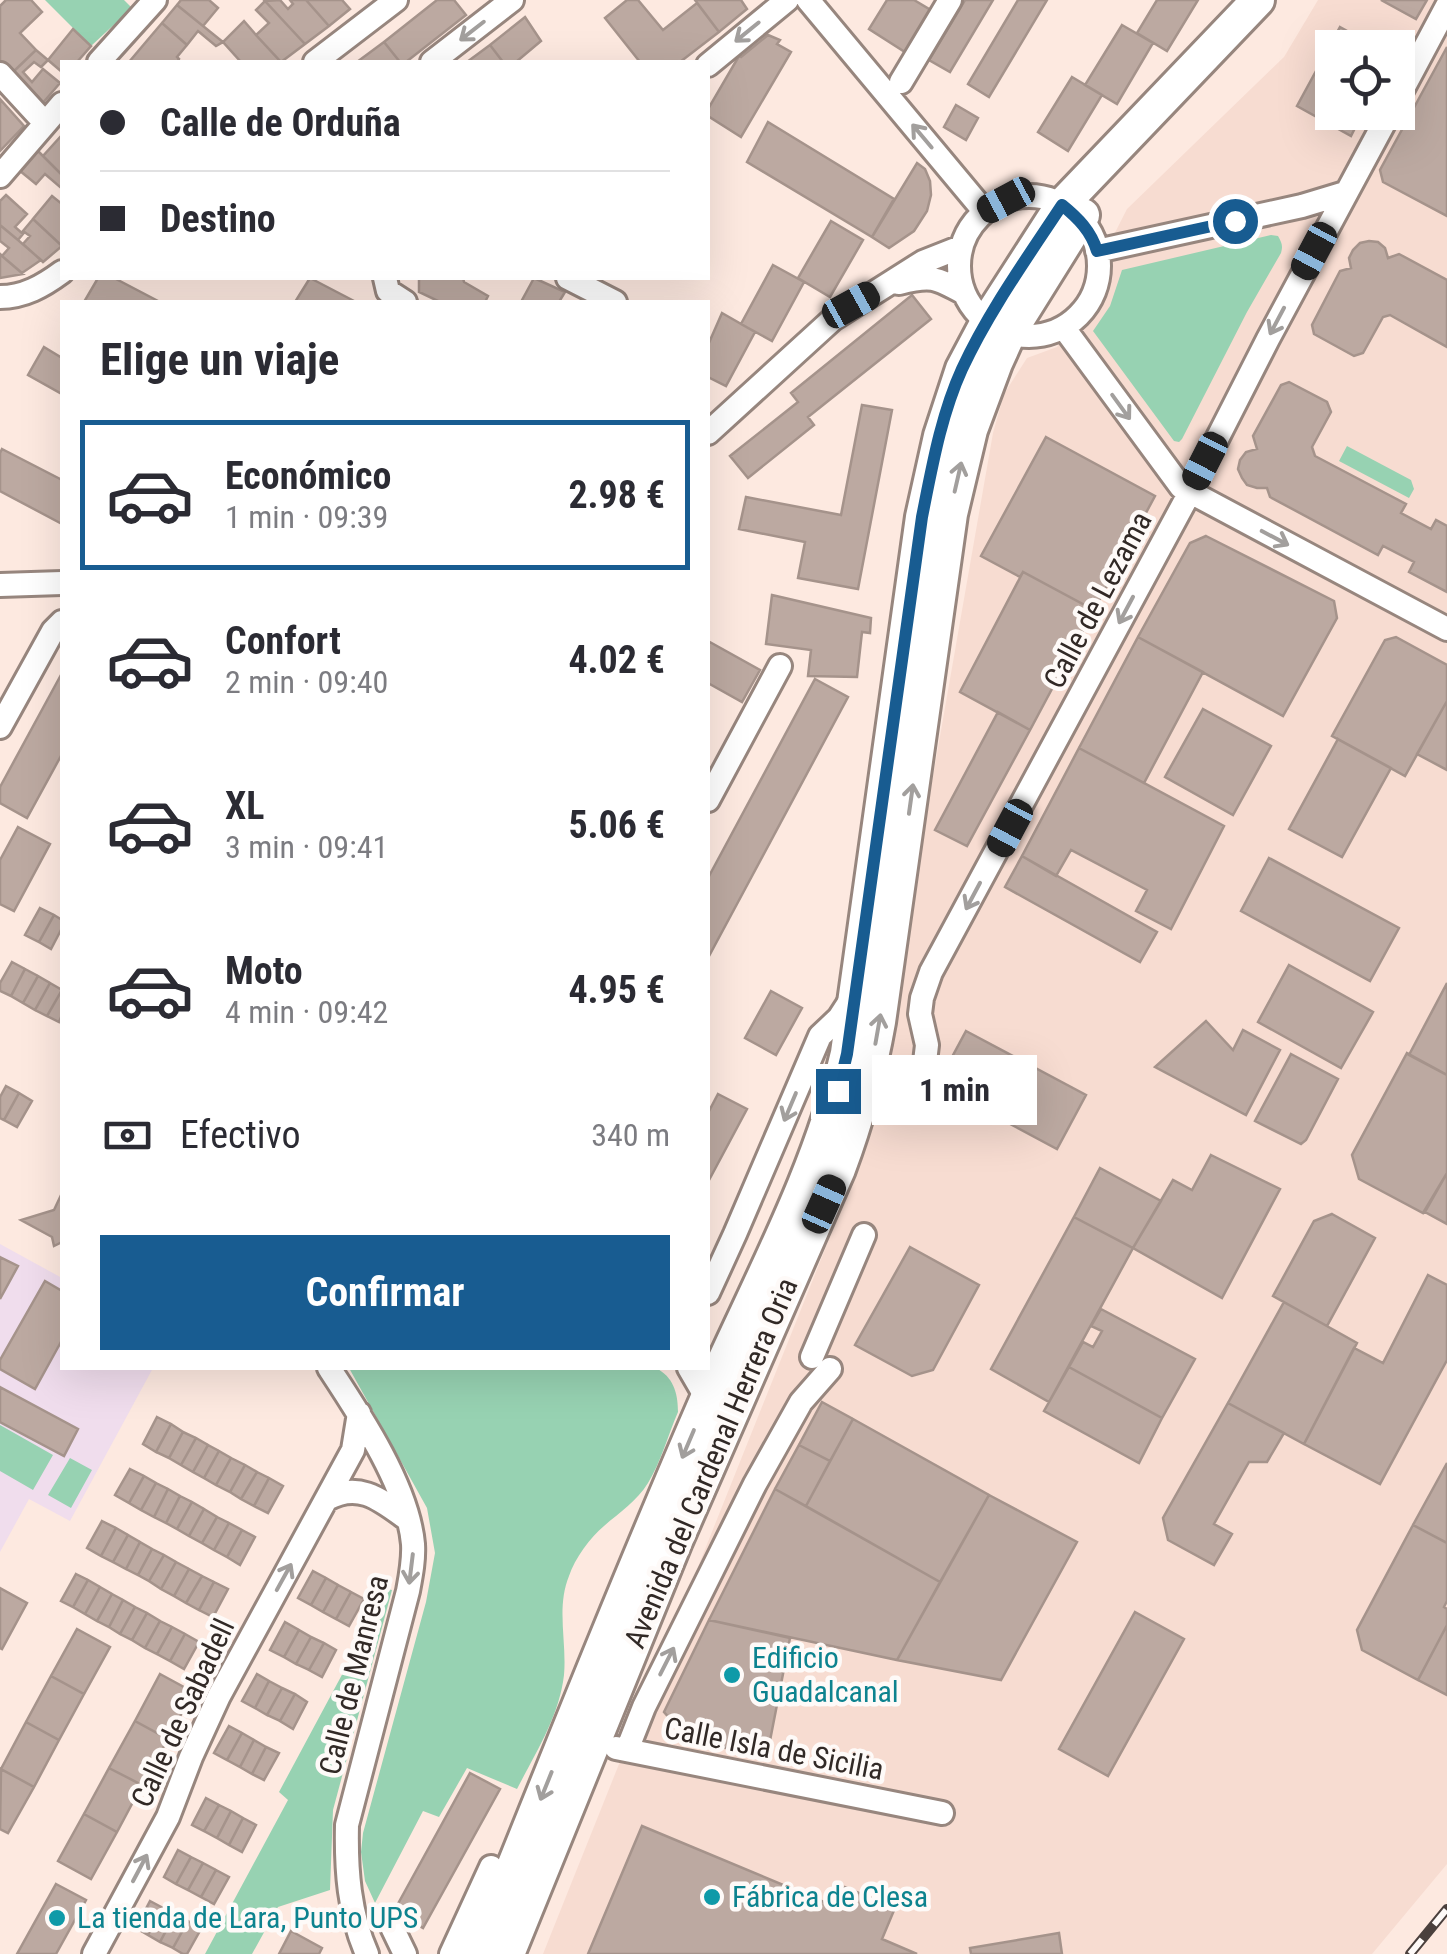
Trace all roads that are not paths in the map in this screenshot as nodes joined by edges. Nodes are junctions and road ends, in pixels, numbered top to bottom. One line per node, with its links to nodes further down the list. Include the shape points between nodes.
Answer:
1 (155, 0): 10 (street)
2 (396, 0): 11 (street)
3 (512, 0): 12 (street, one-way to 12)
4 (787, 0): 13 (street, one-way to 13)
5 (808, 0): 22 (street, one-way to 5)
6 (950, 0): 16 (street)
7 (1258, 0): 23 (main road, Avenida del Cardenal Herrera Oria)
8 (1284, 0): 23 (main road, Avenida del Cardenal Herrera Oria)
9 (1447, 6): 14 (street)
10 (102, 60)
11 (317, 60)
12 (435, 60)
13 (710, 63)
14 (1415, 66)
15 (0, 74): 18 (street)
16 (901, 82)
17 (60, 106): 18 (street)
18 (45, 123): 20 (street)
19 (1380, 130): 21 (street, Calle de Lezama)
20 (0, 176)
21 (1345, 192): 25 (street); 37 (street, Calle de Lezama, one-way to 37)
22 (984, 211): 23 (street, via 1028,198); 24 (street)
23 (1071, 212): 25 (street); 34 (main road, Avenida del Cardenal Herrera Oria)
24 (961, 247): 28 (street); 30 (street)
25 (1097, 251): 35 (street, via 1095,291)
26 (60, 273): 31 (street)
27 (385, 280): 32 (street, via 388,291)
28 (886, 286): 30 (street, via 925,277); 36 (street, via 833,318)
29 (578, 290): 33 (street)
30 (964, 293): 34 (street)
31 (0, 297)
32 (402, 300)
33 (609, 300)
34 (998, 327): 35 (street, via 1022,336); 45 (main road, Avenida del Cardenal Herrera Oria, one-way to 34, via 956,486); 46 (main road, Avenida del Cardenal Herrera Oria, via 958,378 930,475)
35 (1064, 328): 37 (street, one-way to 37)
36 (710, 431)
37 (1190, 492): 41 (street, one-way to 41); 47 (street, Calle de Lezama, one-way to 47, via 931,972 920,1014)
38 (60, 584): 39 (street)
39 (0, 585)
40 (60, 624): 43 (street)
41 (1447, 630)
42 (780, 666): 44 (street)
43 (0, 726)
44 (710, 796)
45 (888, 964): 46 (street); 56 (main road, Avenida del Cardenal Herrera Oria, one-way to 45, via 839,1169 865,1091)
46 (855, 994): 49 (street, one-way to 49, via 820,1036); 52 (main road, Avenida del Cardenal Herrera Oria, via 825,1132)
47 (924, 1070)
48 (864, 1235): 57 (street, Avenida del Cardenal Herrera Oria, one-way to 48, via 821,1363)
49 (710, 1289)
50 (330, 1370): 53 (street, Calle de Manresa)
51 (690, 1370): 52 (street)
52 (707, 1399): 65 (main road, Avenida del Cardenal Herrera Oria, one-way to 65)
53 (359, 1413): 54 (street, Calle de Sabadell, via 353,1450); 55 (street, Calle de Manresa)
54 (327, 1499): 55 (street, via 352,1490 366,1493); 61 (street, Calle de Sabadell, one-way to 54, via 168,1817 219,1696)
55 (407, 1519): 62 (street, Calle de Manresa, one-way to 62, via 413,1541 408,1591 347,1825 353,1914)
56 (593, 1744): 57 (street, Calle Isla de Sicilia); 66 (main road, Avenida del Cardenal Herrera Oria)
57 (627, 1750): 58 (street, Calle Isla de Sicilia)
58 (942, 1813)
59 (491, 1868): 64 (street)
60 (390, 1923): 63 (street)
61 (94, 1954)
62 (367, 1954)
63 (406, 1954)
64 (450, 1954)
65 (478, 1954)
66 (508, 1954)

